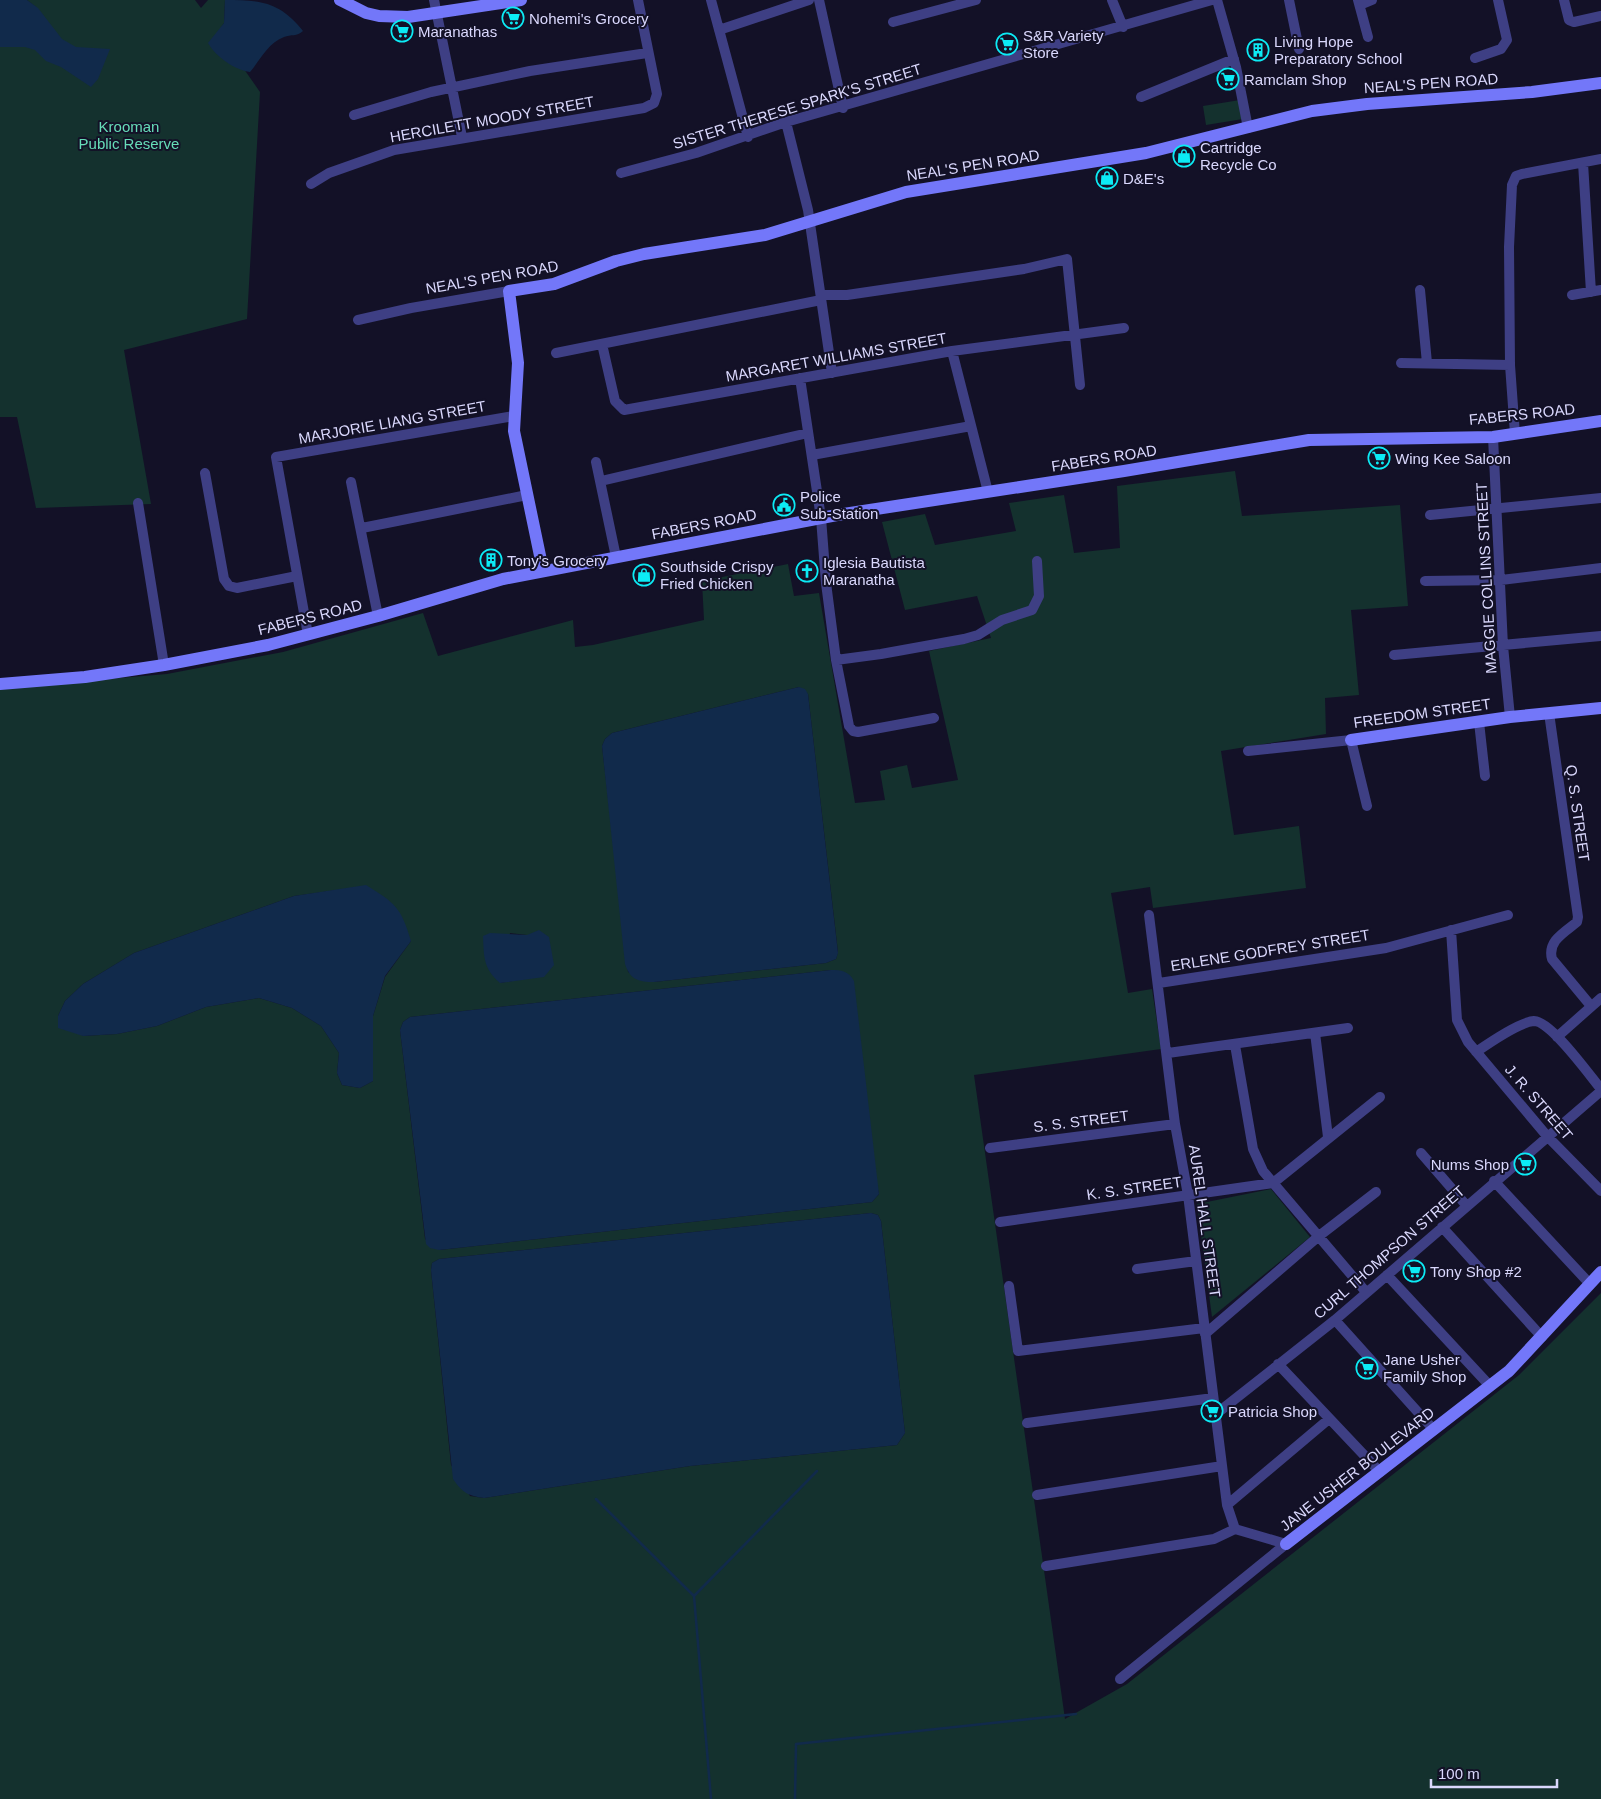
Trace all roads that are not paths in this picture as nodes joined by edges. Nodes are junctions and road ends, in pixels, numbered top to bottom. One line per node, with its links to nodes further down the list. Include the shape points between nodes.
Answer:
1 (340, 0): 16 (street, via 379,16 408,17)
2 (521, 0): 16 (street)
3 (638, 0): 23 (street)
4 (711, 0): 20 (street)
5 (809, 0): 20 (street)
6 (819, 0): 29 (street)
7 (976, 0): 18 (street)
8 (1112, 0): 19 (street)
9 (1212, 0): 19 (street, SISTER THERESE SPARK'S STREET)
10 (1217, 0): 25 (street)
11 (1290, 0): 22 (street)
12 (1372, 0): 15 (street)
13 (1498, 0): 24 (street, via 1507,40 1501,49)
14 (1564, 0): 17 (street, via 1569,20 1574,22)
15 (1359, 3): 21 (street)
16 (435, 6): 27 (street)
17 (1601, 16)
18 (893, 22)
19 (1123, 27): 29 (street, SISTER THERESE SPARK'S STREET)
20 (719, 30): 34 (street)
21 (1368, 37)
22 (1299, 49)
23 (647, 53): 27 (street, via 530,70); 33 (street, HERCILETT MOODY STREET, via 657,94 654,103 644,108)
24 (1475, 58)
25 (1234, 59): 28 (street); 32 (street)
26 (1601, 83): 32 (street, NEAL'S PEN ROAD, via 1337,108 1289,116)
27 (453, 88): 30 (street); 33 (street)
28 (1141, 97)
29 (842, 108): 31 (street, SISTER THERESE SPARK'S STREET)
30 (354, 116)
31 (786, 122): 34 (street, SISTER THERESE SPARK'S STREET); 39 (street)
32 (1248, 128): 39 (street, NEAL'S PEN ROAD, via 1128,156 906,192)
33 (462, 137): 38 (street, HERCILETT MOODY STREET, via 384,153 329,173)
34 (748, 137): 37 (street, SISTER THERESE SPARK'S STREET)
35 (1601, 159): 36 (street)
36 (1583, 163): 42 (street); 53 (street, via 1516,176 1512,184)
37 (620, 172)
38 (311, 184)
39 (810, 221): 41 (street, NEAL'S PEN ROAD, via 752,238 644,254 554,284); 44 (street)
40 (1420, 290): 52 (street)
41 (509, 291): 45 (street, NEAL'S PEN ROAD); 57 (street, via 518,364)
42 (1596, 291): 43 (street)
43 (1572, 295)
44 (821, 297): 47 (street, via 1024,269 1067,259); 48 (street); 54 (street)
45 (358, 320)
46 (1124, 328): 47 (street, MARGARET WILLIAMS STREET)
47 (1075, 335): 49 (street, MARGARET WILLIAMS STREET); 56 (street)
48 (602, 344): 50 (street); 55 (street, MARGARET WILLIAMS STREET, via 614,401 624,410)
49 (952, 351): 54 (street, MARGARET WILLIAMS STREET); 59 (street)
50 (556, 353)
51 (1400, 363): 52 (street)
52 (1427, 363): 53 (street)
53 (1510, 365): 61 (street)
54 (832, 372): 55 (street, MARGARET WILLIAMS STREET)
55 (800, 378): 60 (street)
56 (1080, 385)
57 (514, 416): 69 (street); 80 (street, MARJORIE LIANG STREET, via 276,457)
58 (1601, 421): 61 (street, FABERS ROAD)
59 (971, 426): 63 (street); 68 (street)
60 (808, 433): 63 (street); 66 (street)
61 (1515, 434): 62 (street, FABERS ROAD)
62 (1493, 437): 68 (street, FABERS ROAD, via 1309,440); 72 (street, MAGGIE COLLINS STREET)
63 (812, 455): 74 (street)
64 (596, 462): 66 (street)
65 (205, 473): 80 (street, via 224,579 229,586 237,588)
66 (601, 481): 76 (street)
67 (352, 482): 75 (street)
68 (988, 492): 74 (street, FABERS ROAD)
69 (526, 494): 75 (street); 79 (street)
70 (1601, 498): 72 (street)
71 (138, 503): 89 (street)
72 (1497, 509): 73 (street); 81 (street, MAGGIE COLLINS STREET)
73 (1430, 515)
74 (821, 518): 76 (street, FABERS ROAD); 88 (street)
75 (362, 528): 83 (street)
76 (616, 557): 79 (street, FABERS ROAD)
77 (1037, 561): 88 (street, via 1040,596 1032,610 1002,620 978,635)
78 (1601, 568): 81 (street)
79 (543, 570): 83 (street, FABERS ROAD)
80 (297, 576): 84 (street)
81 (1501, 580): 82 (street); 86 (street, MAGGIE COLLINS STREET)
82 (1424, 581)
83 (378, 616): 84 (street, FABERS ROAD)
84 (308, 635): 89 (street, FABERS ROAD)
85 (1601, 636): 86 (street)
86 (1503, 646): 87 (street); 93 (street, MAGGIE COLLINS STREET)
87 (1394, 655)
88 (836, 660): 94 (street, via 847,720 853,731)
89 (164, 665): 90 (street, FABERS ROAD, via 85,677)
90 (0, 684)
91 (1601, 708): 92 (street, FREEDOM STREET)
92 (1549, 712): 93 (street, FREEDOM STREET); 105 (street, Q. S. STREET, via 1578,917 1577,922 1551,946 1552,959)
93 (1510, 717): 95 (street, FREEDOM STREET)
94 (934, 718)
95 (1479, 722): 96 (street, FREEDOM STREET); 98 (street)
96 (1351, 740): 97 (street, FREEDOM STREET); 99 (street)
97 (1248, 751)
98 (1485, 776)
99 (1367, 806)
100 (1149, 915): 103 (street, AUREL HALL STREET)
101 (1508, 916): 102 (street, ERLENE GODFREY STREET)
102 (1451, 930): 103 (street, ERLENE GODFREY STREET, via 1386,948); 110 (street, J. R. STREET, via 1457,1020)
103 (1159, 983): 111 (street, AUREL HALL STREET)
104 (1601, 998): 105 (street)
105 (1591, 1006): 108 (street)
106 (1348, 1028): 107 (street)
107 (1315, 1033): 109 (street); 116 (street)
108 (1557, 1037): 110 (street, via 1543,1023 1536,1021 1526,1023); 112 (street)
109 (1235, 1045): 111 (street); 120 (street, via 1253,1149)
110 (1476, 1052): 115 (street, J. R. STREET)
111 (1168, 1053): 114 (street, AUREL HALL STREET)
112 (1601, 1090): 115 (street, CURL THOMPSON STREET)
113 (1380, 1097): 116 (street)
114 (1175, 1124): 117 (street, S. S. STREET); 123 (street, AUREL HALL STREET)
115 (1547, 1136): 119 (street, CURL THOMPSON STREET); 121 (street, J. R. STREET)
116 (1328, 1137): 120 (street)
117 (990, 1148)
118 (1421, 1153): 124 (street)
119 (1494, 1181): 124 (street, CURL THOMPSON STREET); 132 (street)
120 (1272, 1183): 123 (street, K. S. STREET); 127 (street)
121 (1601, 1190)
122 (1376, 1192): 127 (street)
123 (1188, 1195): 125 (street, K. S. STREET); 128 (street, AUREL HALL STREET)
124 (1466, 1205): 126 (street, CURL THOMPSON STREET)
125 (1000, 1222)
126 (1442, 1228): 131 (street, CURL THOMPSON STREET); 137 (street)
127 (1319, 1236): 134 (street); 136 (street)
128 (1196, 1261): 129 (street); 136 (street, AUREL HALL STREET)
129 (1137, 1269)
130 (1601, 1272): 132 (street, JANE USHER BOULEVARD)
131 (1387, 1275): 134 (street, CURL THOMPSON STREET); 139 (street)
132 (1590, 1284): 137 (street, JANE USHER BOULEVARD)
133 (1009, 1286): 136 (street, via 1018,1351)
134 (1366, 1292): 135 (street, CURL THOMPSON STREET)
135 (1334, 1320): 138 (street, CURL THOMPSON STREET); 144 (street)
136 (1205, 1331): 140 (street, AUREL HALL STREET)
137 (1542, 1337): 139 (street, JANE USHER BOULEVARD)
138 (1278, 1364): 141 (street, CURL THOMPSON STREET); 142 (street)
139 (1490, 1386): 144 (street, JANE USHER BOULEVARD)
140 (1213, 1398): 141 (street, AUREL HALL STREET); 143 (street)
141 (1216, 1414): 145 (street, AUREL HALL STREET)
142 (1328, 1419): 146 (street); 148 (street)
143 (1027, 1423)
144 (1434, 1430): 146 (street, JANE USHER BOULEVARD)
145 (1222, 1466): 147 (street); 148 (street, AUREL HALL STREET)
146 (1380, 1472): 150 (street, JANE USHER BOULEVARD)
147 (1037, 1495)
148 (1227, 1505): 149 (street, AUREL HALL STREET)
149 (1235, 1530): 150 (street); 151 (street, via 1214,1539)
150 (1286, 1544): 152 (street, JANE USHER BOULEVARD)
151 (1046, 1566)
152 (1120, 1679)

